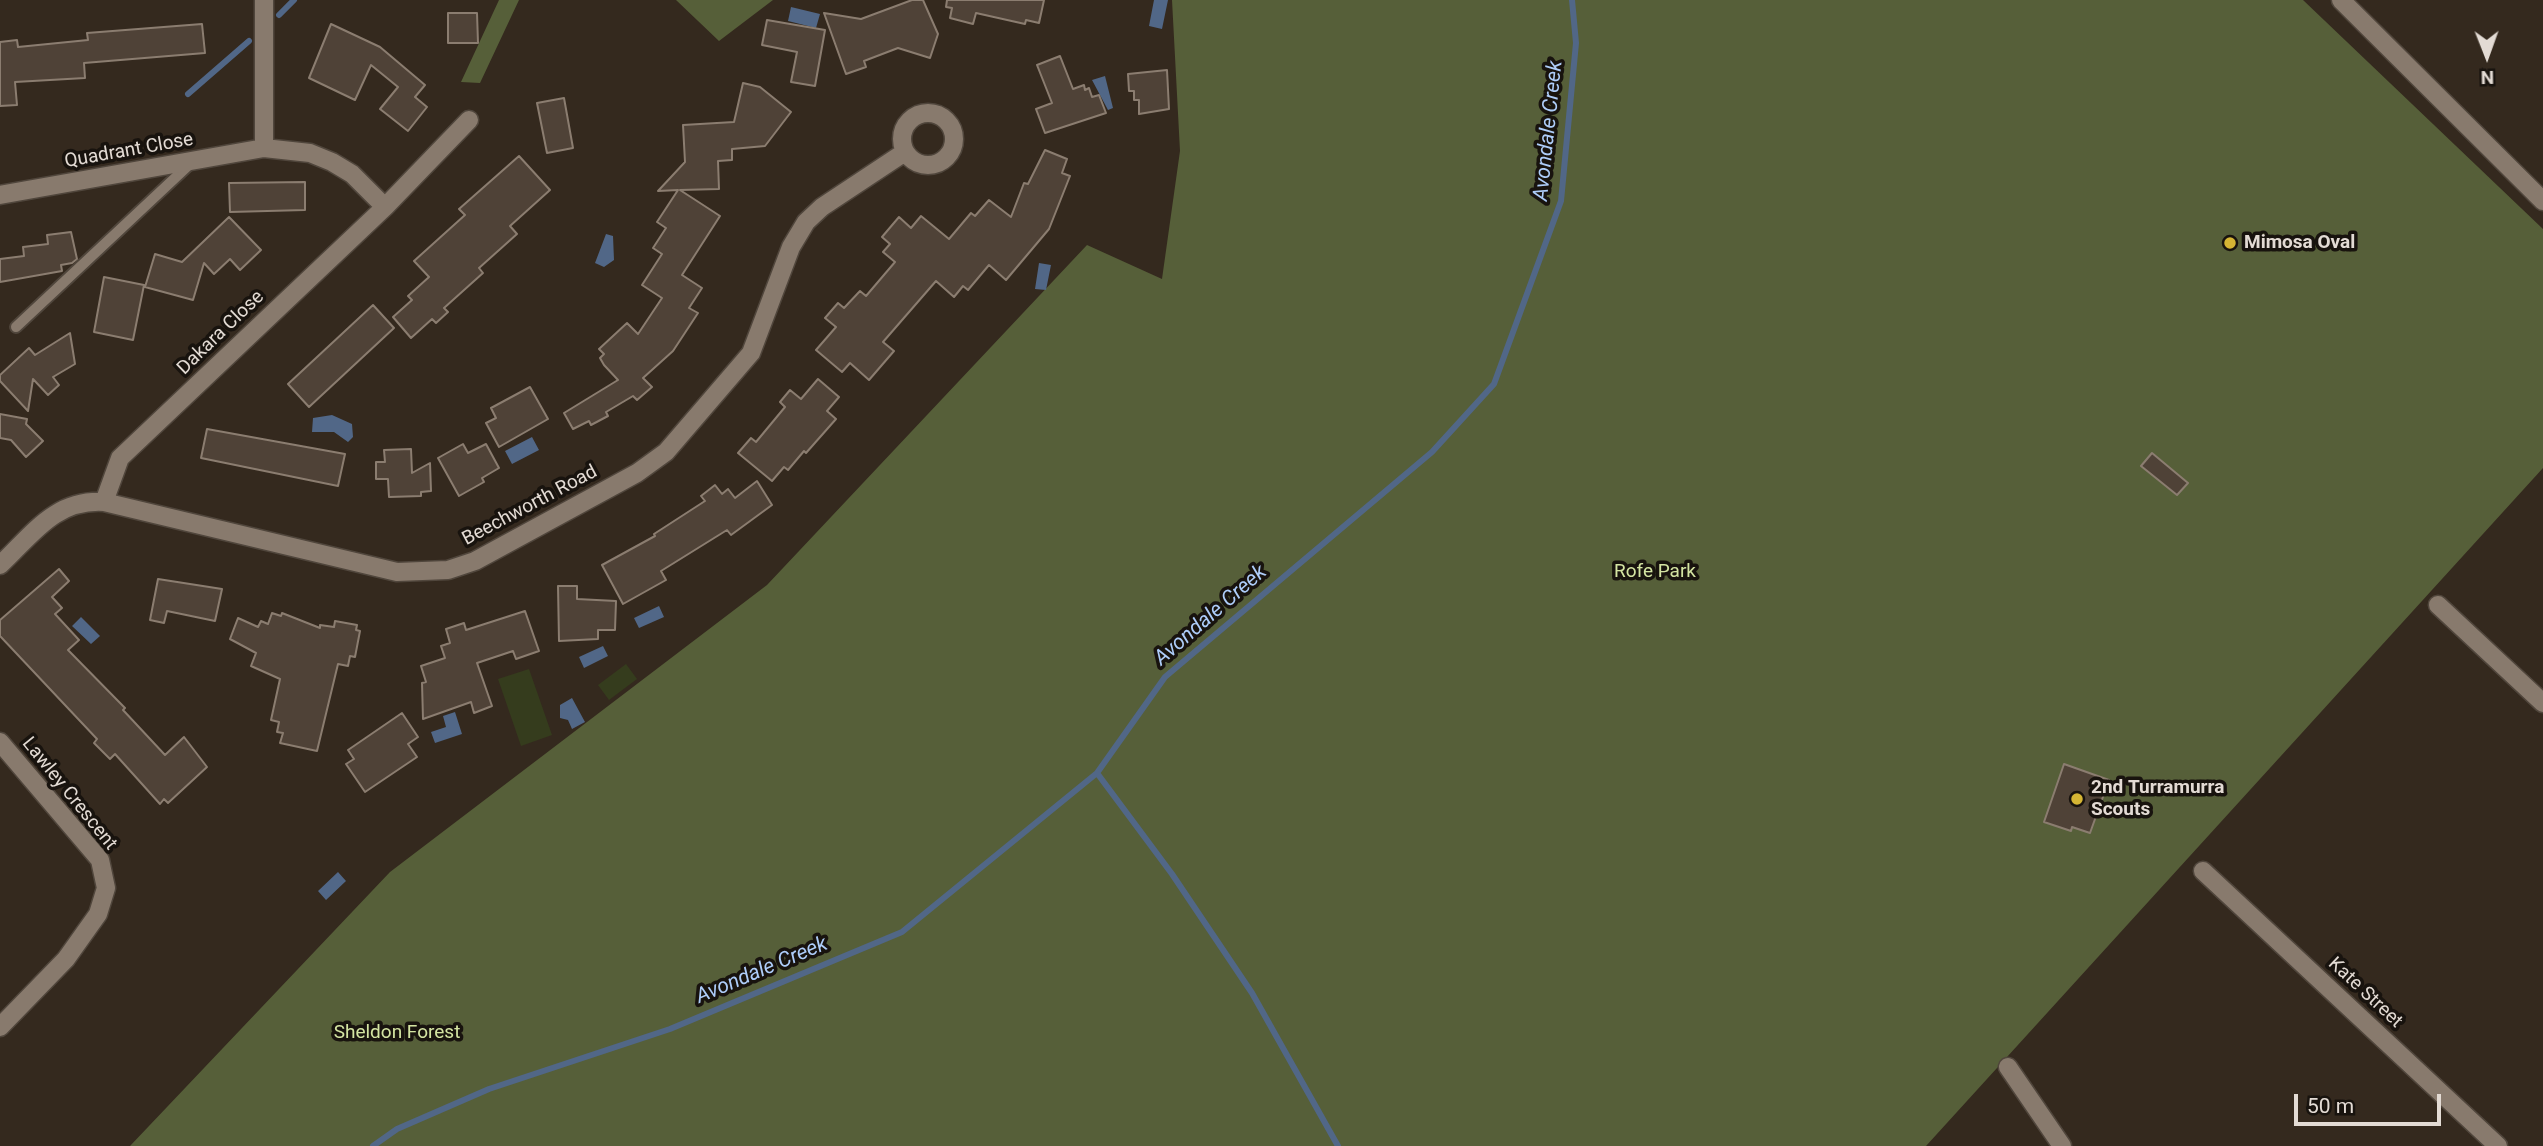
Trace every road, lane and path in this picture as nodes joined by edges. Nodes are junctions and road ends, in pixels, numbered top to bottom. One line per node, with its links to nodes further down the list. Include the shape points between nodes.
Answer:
1 (264, 0): 4 (street)
2 (2341, 0): 8 (street)
3 (469, 120): 9 (street, Dakara Close)
4 (264, 148): 6 (street, Quadrant Close); 9 (street, via 310,153 331,162 352,174)
5 (905, 152): 11 (street, Beechworth Road, via 806,222 791,247 751,353 666,452 637,473 475,561 449,570 397,572)
6 (193, 161): 7 (street, Quadrant Close); 10 (lane)
7 (0, 195)
8 (2543, 201)
9 (385, 206): 11 (street, Dakara Close, via 120,458)
10 (16, 327)
11 (104, 502): 12 (street, Beechworth Road, via 84,501 59,510)
12 (0, 565)
13 (2438, 605): 14 (street)
14 (2543, 703)
15 (0, 742): 17 (street, Lawley Crescent, via 100,860 106,888 98,914 66,958)
16 (2203, 871): 20 (street, Kate Street)
17 (0, 1027)
18 (2008, 1067): 19 (street)
19 (2062, 1146)
20 (2498, 1146)

